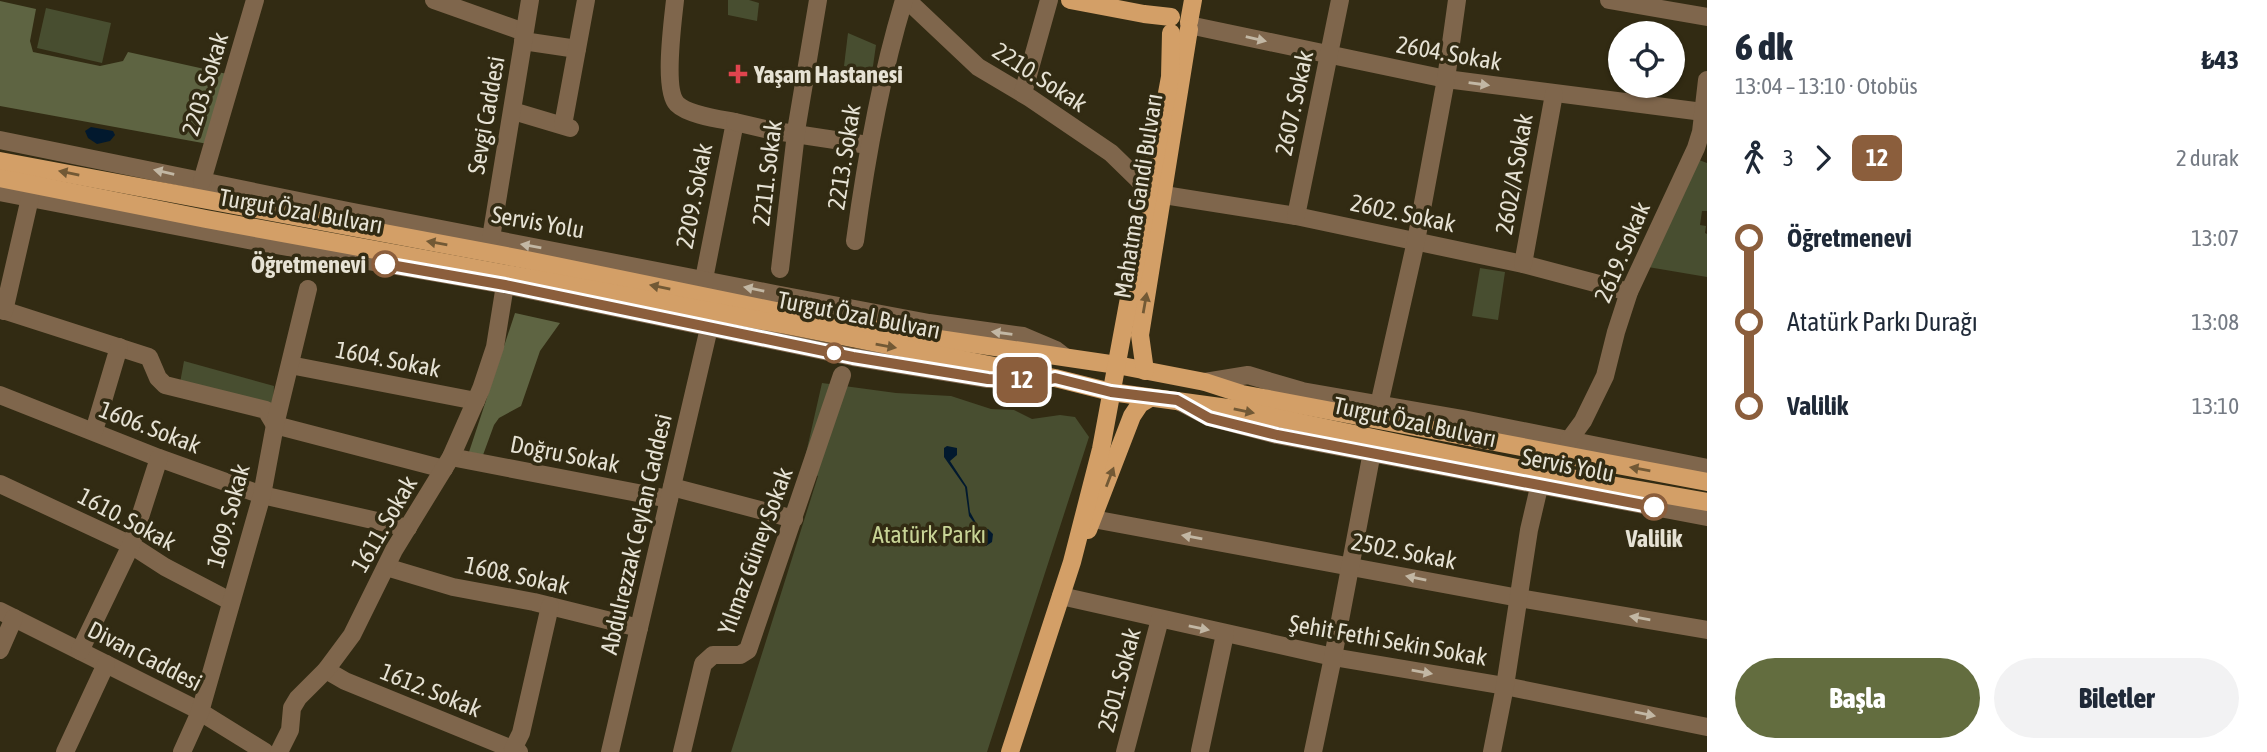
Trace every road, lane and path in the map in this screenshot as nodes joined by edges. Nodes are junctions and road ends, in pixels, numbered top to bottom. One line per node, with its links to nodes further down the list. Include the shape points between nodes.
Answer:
1 (255, 0): 31 (street, 2203. Sokak)
2 (434, 0): 16 (street)
3 (530, 0): 16 (street, Sevgi Caddesi)
4 (586, 0): 17 (street)
5 (675, 0): 25 (street, 2209. Sokak, via 669,53 671,94 679,105 706,117)
6 (818, 0): 26 (street, 2211. Sokak)
7 (905, 0): 21 (street, 2210. Sokak, via 978,67); 28 (street, 2213. Sokak, via 888,50)
8 (1049, 0): 21 (street)
9 (1070, 0): 15 (main road)
10 (1193, 0): 15 (main road, Mahatma Gandi Bulvarı)
11 (1340, 0): 18 (street, 2607. Sokak)
12 (1457, 0): 19 (street)
13 (1609, 0): 14 (street)
14 (1707, 17)
15 (1179, 21): 18 (street, 2604. Sokak, one-way to 18); 33 (main road, Mahatma Gandi Bulvarı)
16 (524, 37): 17 (street); 23 (street, Sevgi Caddesi)
17 (577, 49): 23 (street, via 566,127)
18 (1329, 56): 19 (street, 2604. Sokak); 35 (street, 2607. Sokak)
19 (1446, 79): 22 (street, 2604. Sokak, one-way to 22); 38 (street)
20 (1707, 79): 24 (street, 2619. Sokak)
21 (1023, 93): 33 (street, 2210. Sokak, via 1111,153)
22 (1554, 94): 24 (street, 2604. Sokak); 39 (street, 2602/A Sokak)
23 (513, 111): 36 (street, Sevgi Caddesi)
24 (1703, 112): 44 (street, 2619. Sokak, via 1696,148)
25 (735, 122): 26 (street); 41 (street, 2209. Sokak)
26 (798, 133): 28 (street); 40 (street, 2211. Sokak)
27 (0, 140): 31 (street, Servis Yolu, one-way to 27)
28 (868, 145): 37 (street, 2213. Sokak)
29 (0, 161): 49 (main road, Turgut Özal Bulvarı, one-way to 29, via 844,325)
30 (0, 178): 55 (main road, Turgut Özal Bulvarı, one-way to 55)
31 (202, 181): 36 (street, Servis Yolu)
32 (0, 192): 34 (street)
33 (1157, 192): 35 (street, 2602. Sokak); 47 (main road, Mahatma Gandi Bulvarı); 53 (main road, Mahatma Gandi Bulvarı, one-way to 33, via 1140,335)
34 (30, 198): 42 (street); 45 (street)
35 (1296, 216): 38 (street, 2602. Sokak)
36 (491, 238): 41 (street, Servis Yolu, one-way to 36)
37 (855, 241)
38 (1416, 241): 39 (street, 2602. Sokak); 61 (street)
39 (1522, 264): 44 (street, 2602. Sokak)
40 (780, 269)
41 (704, 279): 49 (street, Servis Yolu, one-way to 41, via 1023,336 929,323)
42 (505, 285): 46 (street); 60 (street, 1611. Sokak, via 495,347)
43 (308, 289): 51 (street, 1609. Sokak)
44 (1629, 292): 64 (street, 2619. Sokak, via 1605,376)
45 (2, 310): 48 (street)
46 (709, 328): 55 (street, via 988,379); 72 (street, Abdulrezzak Ceylan Caddesi)
47 (1123, 333): 50 (main road, via 1109,352); 52 (main road, Mahatma Gandi Bulvarı)
48 (119, 347): 62 (street, via 149,358 165,385 266,410); 63 (street)
49 (1065, 357): 50 (main road, Turgut Özal Bulvarı)
50 (1090, 361): 52 (main road, Turgut Özal Bulvarı)
51 (290, 365): 60 (street, 1604. Sokak); 62 (street, 1609. Sokak)
52 (1117, 365): 53 (main road, Turgut Özal Bulvarı); 56 (main road, Mahatma Gandi Bulvarı)
53 (1145, 371): 61 (main road, Turgut Özal Bulvarı, via 1242,394)
54 (842, 375): 76 (street, Yılmaz Güney Sokak)
55 (1055, 378): 56 (main road, Turgut Özal Bulvarı)
56 (1111, 392): 58 (main road, Turgut Özal Bulvarı); 80 (main road, Mahatma Gandi Bulvarı)
57 (0, 395): 63 (street, 1606. Sokak)
58 (1150, 398): 59 (main road, Turgut Özal Bulvarı); 77 (main road, one-way to 58, via 1132,416)
59 (1177, 400): 65 (street, Servis Yolu, one-way to 65, via 1209,418)
60 (476, 401): 67 (street, 1611. Sokak)
61 (1379, 412): 64 (street, via 1463,419); 65 (main road); 69 (main road, Turgut Özal Bulvarı, one-way to 61)
62 (275, 425): 67 (street, Doğru Sokak); 73 (street, 1609. Sokak)
63 (94, 431): 66 (street, 1606. Sokak)
64 (1569, 440): 68 (street)
65 (1372, 453): 71 (street, Servis Yolu); 74 (main road, Turgut Özal Bulvarı, via 1531,471); 82 (street)
66 (159, 458): 73 (street, 1606. Sokak); 79 (street)
67 (447, 463): 72 (street, Doğru Sokak); 78 (street, 1611. Sokak)
68 (1707, 468)
69 (1707, 482)
70 (0, 484): 79 (street, 1610. Sokak)
71 (1540, 484): 75 (street, Servis Yolu); 84 (street)
72 (671, 493): 76 (street, Doğru Sokak); 89 (street, Abdulrezzak Ceylan Caddesi)
73 (262, 495): 78 (street, 1606. Sokak); 85 (street, 1609. Sokak)
74 (1707, 502)
75 (1707, 517)
76 (794, 519): 107 (street, Yılmaz Güney Sokak, via 748,650 740,656 713,654 703,664)
77 (1093, 519): 80 (main road); 82 (street, 2502. Sokak, one-way to 77)
78 (408, 527): 81 (street, 1611. Sokak)
79 (131, 545): 85 (street, 1610. Sokak); 93 (street)
80 (1072, 562): 83 (main road)
81 (386, 566): 86 (street, 1608. Sokak, via 453,587); 96 (street, 1611. Sokak, via 352,635)
82 (1350, 566): 84 (street, 2502. Sokak, one-way to 82); 94 (street)
83 (1060, 596): 88 (street, Şehit Fethi Sekin Sokak); 108 (main road)
84 (1519, 598): 90 (street, 2502. Sokak, one-way to 84); 97 (street)
85 (230, 601): 98 (street, 1609. Sokak)
86 (550, 606): 89 (street, 1608. Sokak); 100 (street)
87 (7, 614): 92 (street); 93 (street, Divan Caddesi)
88 (1160, 620): 91 (street, Şehit Fethi Sekin Sokak, one-way to 91); 109 (street, 2501. Sokak)
89 (639, 628): 106 (street, Abdulrezzak Ceylan Caddesi)
90 (1707, 630)
91 (1225, 634): 94 (street, Şehit Fethi Sekin Sokak); 101 (street)
92 (0, 650)
93 (80, 651): 95 (street, Divan Caddesi)
94 (1333, 657): 97 (street, Şehit Fethi Sekin Sokak, one-way to 97); 110 (street)
95 (106, 664): 98 (street, Divan Caddesi); 102 (street)
96 (326, 670): 100 (street, 1612. Sokak); 105 (street, 1611. Sokak, via 292,708 290,730)
97 (1505, 686): 99 (street, Şehit Fethi Sekin Sokak, one-way to 99); 111 (street)
98 (200, 712): 103 (street, 1609. Sokak); 104 (street, Divan Caddesi)
99 (1707, 727)
100 (516, 751)
101 (1200, 751)
102 (65, 752)
103 (182, 752)
104 (265, 752)
105 (279, 752)
106 (610, 752)
107 (682, 752)
108 (1010, 752)
109 (1125, 752)
110 (1313, 752)
111 (1492, 752)

